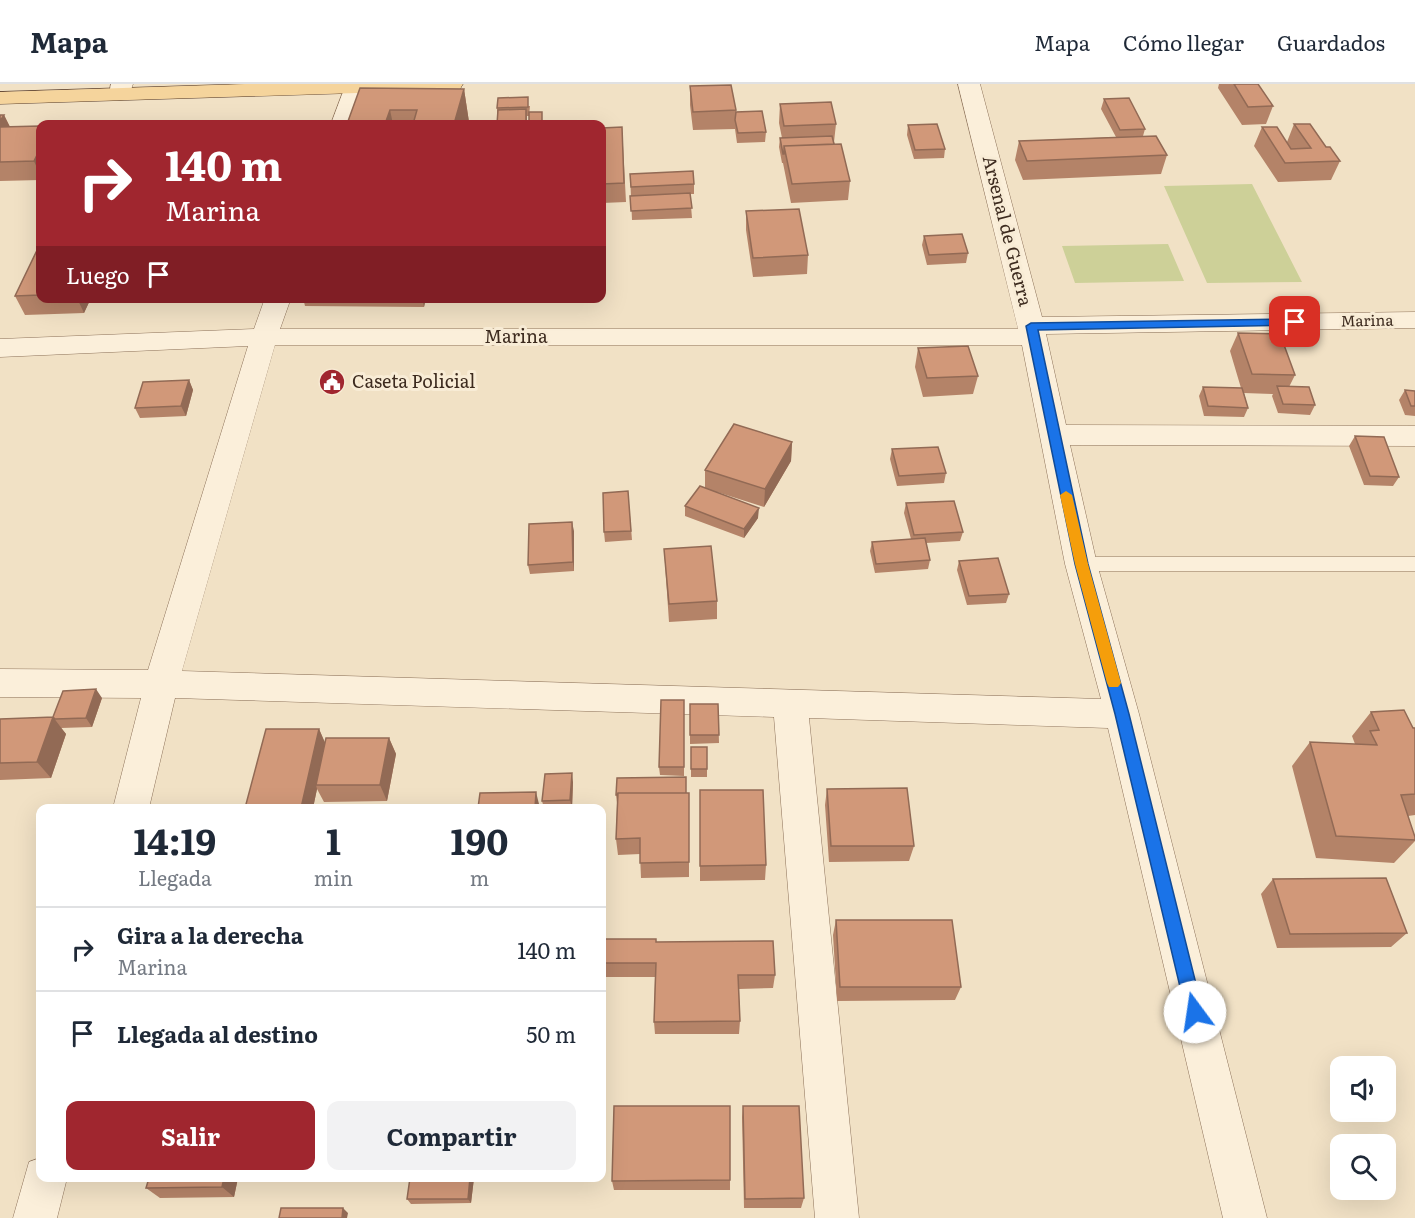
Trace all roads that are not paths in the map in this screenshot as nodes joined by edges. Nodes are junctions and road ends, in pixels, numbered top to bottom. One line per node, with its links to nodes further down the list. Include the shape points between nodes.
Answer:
1 (452, 84): 3 (main road)
2 (969, 84): 9 (street, Arsenal de Guerra)
3 (355, 87): 4 (main road); 6 (street)
4 (121, 89): 5 (main road)
5 (0, 98)
6 (343, 120)
7 (276, 303): 10 (street)
8 (1415, 320): 9 (street, Marina)
9 (1032, 332): 10 (street, Marina); 12 (street, Arsenal de Guerra)
10 (264, 337): 11 (street, Marina); 17 (street)
11 (0, 348)
12 (1053, 435): 13 (street); 14 (street, Arsenal de Guerra)
13 (1415, 436)
14 (1081, 564): 15 (lane); 19 (street, Arsenal de Guerra)
15 (1415, 564)
16 (0, 683): 17 (street)
17 (161, 684): 18 (street); 20 (street)
18 (790, 704): 19 (street); 23 (street)
19 (1122, 714): 24 (street, Arsenal de Guerra)
20 (132, 804)
21 (44, 1182): 22 (street)
22 (36, 1218)
23 (837, 1218)
24 (1245, 1218)

